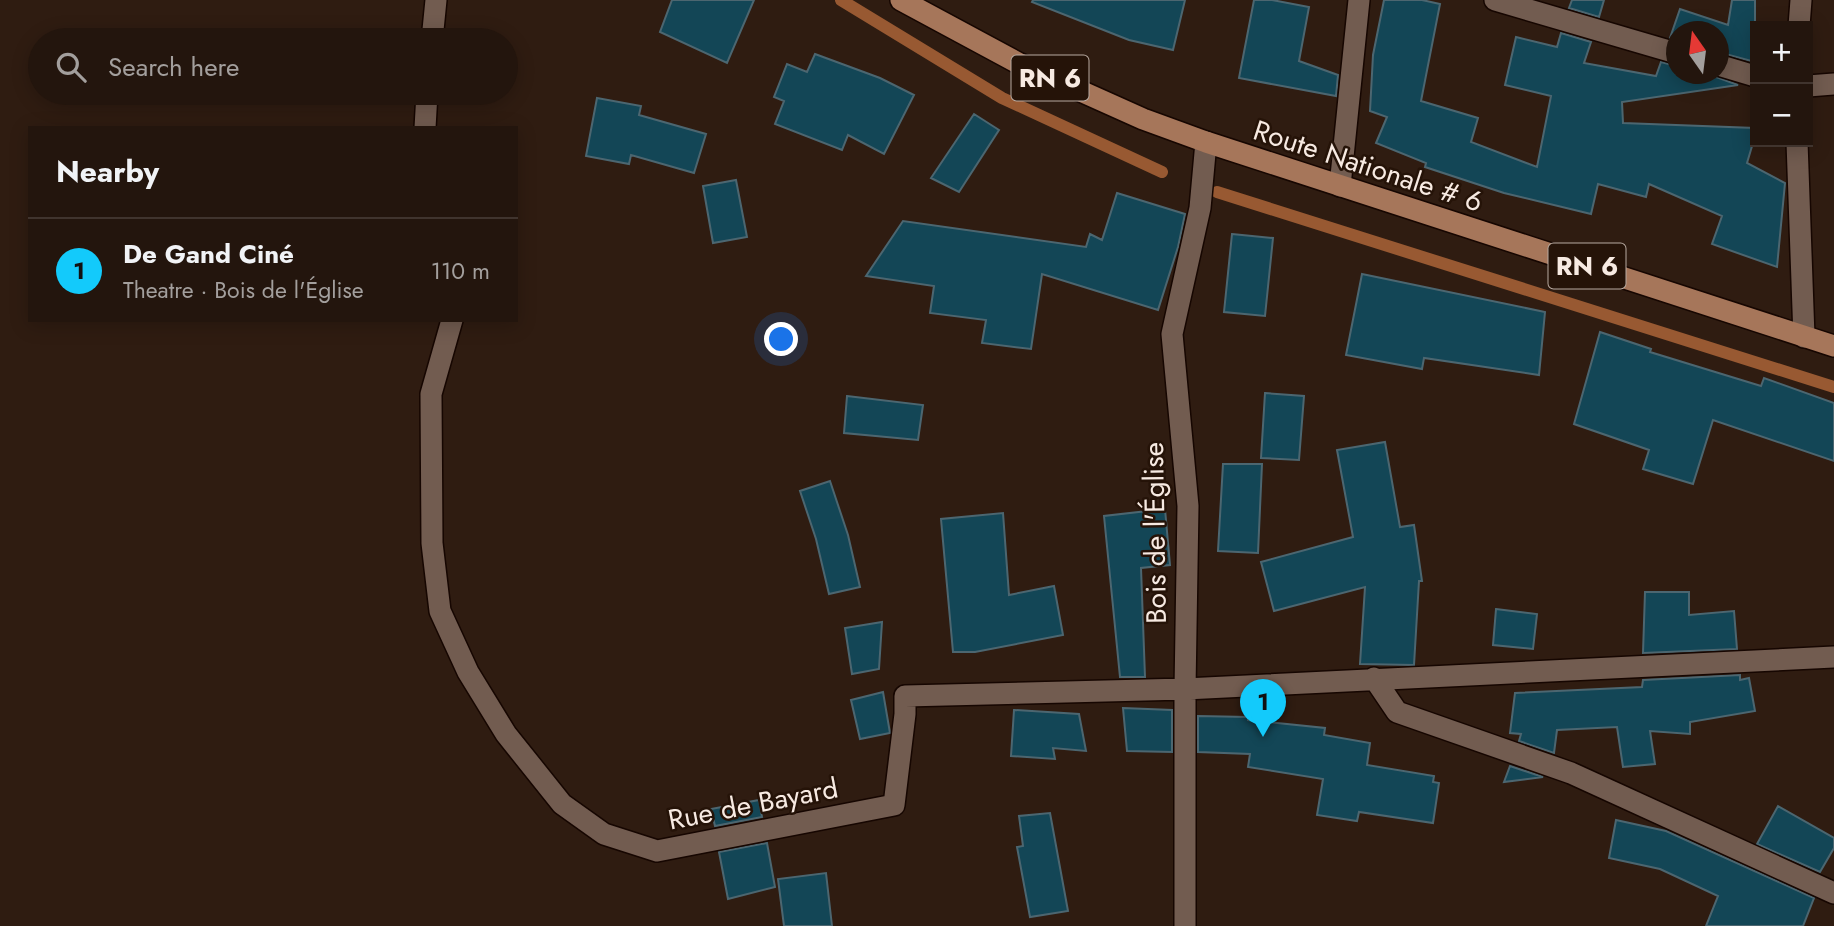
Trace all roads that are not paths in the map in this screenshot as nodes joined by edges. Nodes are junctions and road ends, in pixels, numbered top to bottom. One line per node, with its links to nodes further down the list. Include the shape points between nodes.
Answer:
1 (436, 0): 7 (street)
2 (901, 0): 15 (main road, Route Nationale # 6 / RN 6, via 1018,63)
3 (1359, 0): 17 (street)
4 (1495, 0): 8 (street)
5 (1801, 0): 6 (street)
6 (1799, 21)
7 (433, 28)
8 (1666, 50)
9 (1729, 68): 10 (street)
10 (1750, 75)
11 (1834, 83): 12 (street)
12 (1813, 85)
13 (426, 105): 14 (street)
14 (425, 126)
15 (1206, 142): 17 (main road, Route Nationale # 6 / RN 6); 23 (street, Bois de l'Église, via 1200,208 1172,334 1188,506)
16 (1797, 147): 19 (street)
17 (1340, 186): 19 (main road, Route Nationale # 6 / RN 6)
18 (451, 322): 23 (street, Rue de Bayard, via 431,394 432,543 440,611 468,672 506,734 562,804 604,834 657,851 894,805 905,705)
19 (1804, 337): 20 (main road, Route Nationale # 6 / RN 6)
20 (1834, 346)
21 (1834, 657): 22 (street)
22 (1374, 678): 23 (street); 24 (street, via 1397,712 1571,773)
23 (1185, 689): 25 (street, Bois de l'Église)
24 (1834, 894)
25 (1185, 926)

